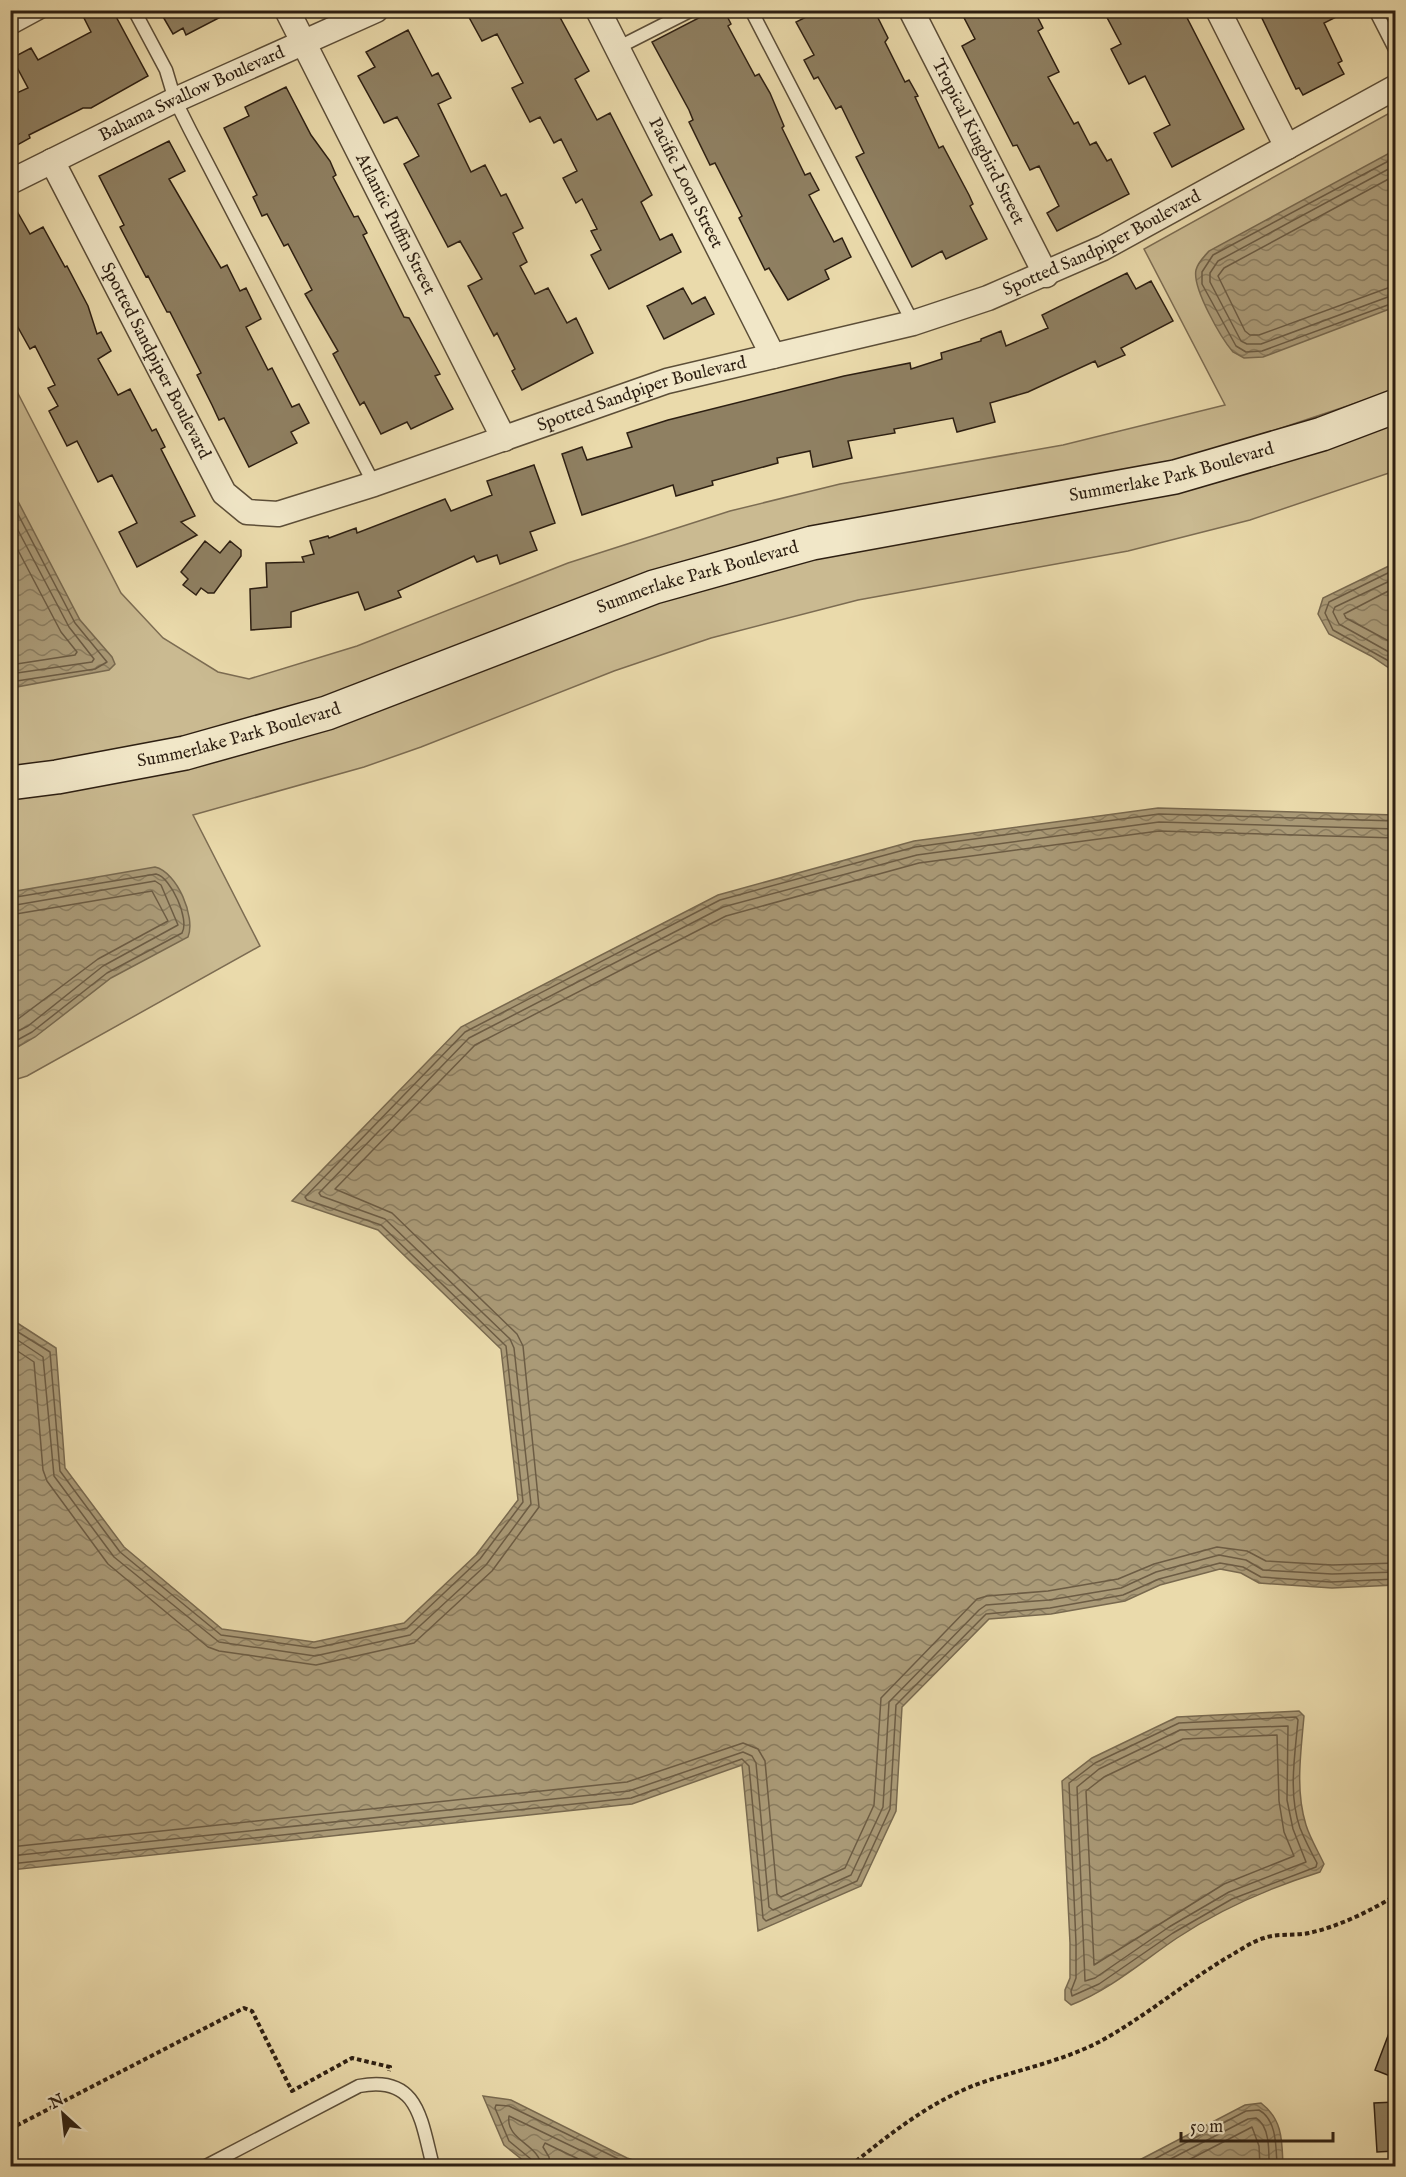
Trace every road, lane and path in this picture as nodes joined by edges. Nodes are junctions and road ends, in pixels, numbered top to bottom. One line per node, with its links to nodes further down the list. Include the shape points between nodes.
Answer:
1 (45, 10): 11 (lane)
2 (134, 10): 16 (lane, via 166,70)
3 (287, 10): 12 (street, Atlantic Puffin Street)
4 (376, 10): 12 (street, Bahama Swallow Boulevard)
5 (598, 10): 13 (street, Pacific Loon Street)
6 (692, 10): 13 (lane)
7 (751, 10): 21 (lane)
8 (911, 10): 20 (street, Tropical Kingbird Street)
9 (1218, 10): 17 (street)
10 (1375, 10): 14 (lane)
11 (10, 28)
12 (302, 42): 16 (street, Bahama Swallow Boulevard); 24 (street, Atlantic Puffin Street)
13 (617, 48): 22 (street, Pacific Loon Street)
14 (1395, 51)
15 (1395, 87): 17 (street, Spotted Sandpiper Boulevard)
16 (175, 100): 18 (street, Bahama Swallow Boulevard); 25 (lane)
17 (1287, 147): 20 (street, Spotted Sandpiper Boulevard)
18 (52, 161): 19 (street, Bahama Swallow Boulevard); 25 (street, Spotted Sandpiper Boulevard, via 224,493 247,512 278,514)
19 (10, 182)
20 (1046, 275): 21 (street, Spotted Sandpiper Boulevard)
21 (913, 323): 22 (street, Spotted Sandpiper Boulevard)
22 (773, 356): 24 (street, Spotted Sandpiper Boulevard, via 667,381)
23 (1395, 406): 26 (main road, Summerlake Park Boulevard, via 1322,434 1175,477 812,543 654,587 327,712 185,753)
24 (504, 439): 25 (street, Spotted Sandpiper Boulevard)
25 (374, 484)
26 (10, 783)
27 (1395, 1895): 32 (path, via 1310,1933 1275,1936 1251,1944 1098,2042 975,2085 925,2110)
28 (388, 2075): 29 (path, via 390,2067 352,2058 292,2091 252,2011 244,2008)
29 (10, 2129)
30 (206, 2166): 31 (lane, via 359,2086 379,2082 405,2092 413,2102)
31 (433, 2166)
32 (850, 2166)

